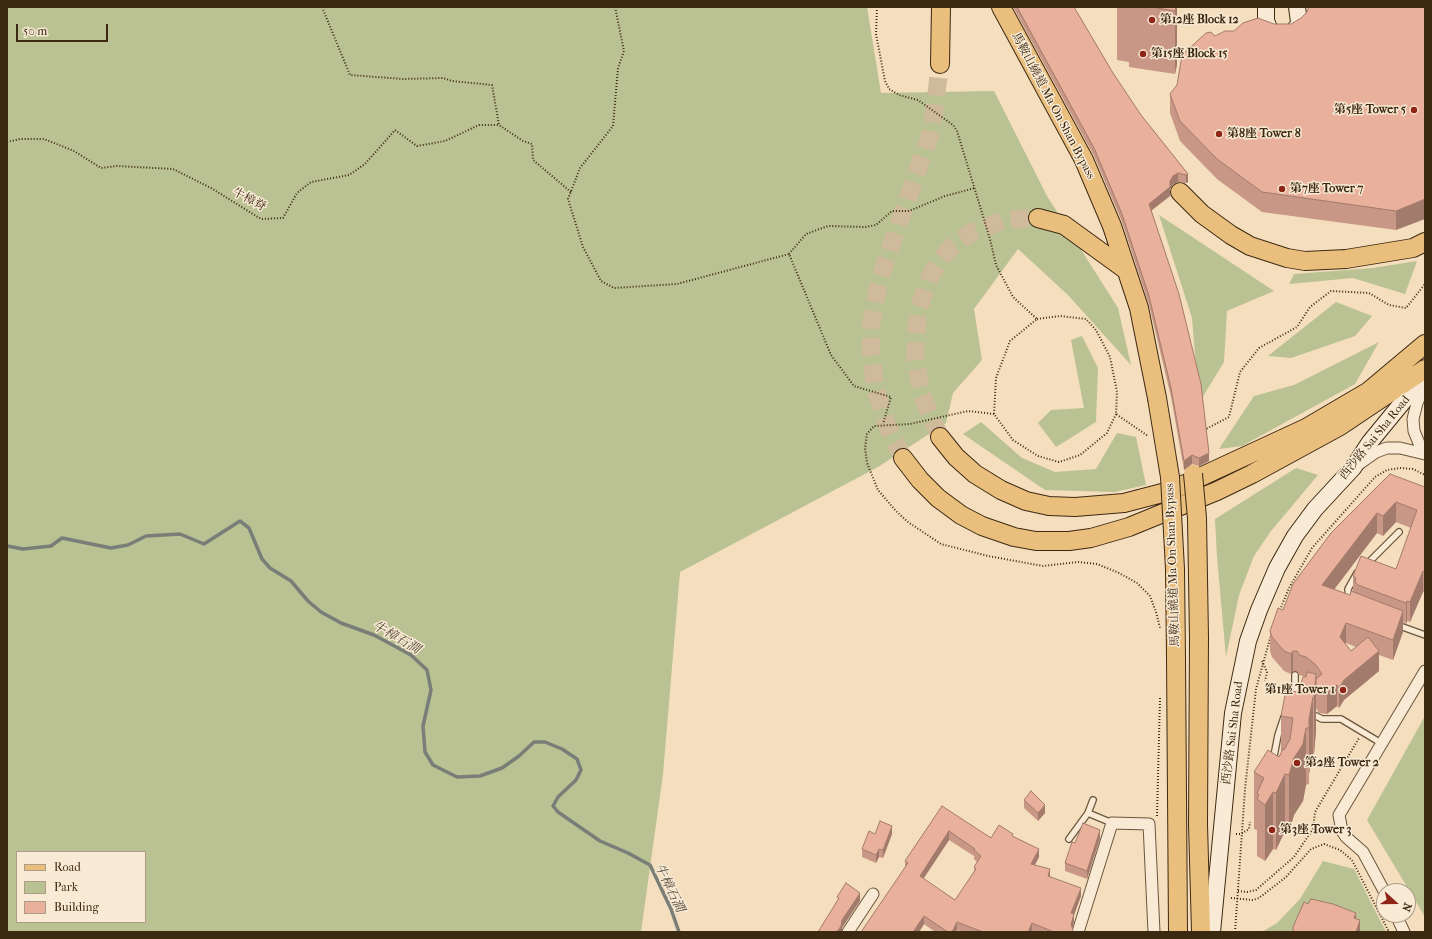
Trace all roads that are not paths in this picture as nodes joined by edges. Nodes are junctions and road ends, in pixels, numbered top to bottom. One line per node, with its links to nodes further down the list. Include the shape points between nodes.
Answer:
1 (942, 7): 5 (main road)
2 (1001, 7): 9 (main road, 馬鞍山繞道 Ma On Shan Bypass, via 1084,160 1112,226)
3 (1299, 8): 4 (main road, via 1300,22 1291,36 1272,32)
4 (1264, 18)
5 (940, 64)
6 (1180, 192): 8 (main road, via 1202,214 1231,235 1250,246 1287,258 1305,261 1346,259 1413,248)
7 (1038, 218): 9 (main road, via 1064,225)
8 (1425, 242)
9 (1126, 270): 37 (main road, 馬鞍山繞道 Ma On Shan Bypass, bridge, via 1138,308 1170,477 1175,569)
10 (1425, 344): 14 (main road, via 1364,394 1306,428 1170,491 1124,503 1075,508 1026,501 975,474 953,454)
11 (1425, 369): 16 (main road, via 1340,426 1252,474 1128,527 1091,538 1036,541 1014,537 982,526 938,498)
12 (1425, 376): 17 (main road, 西沙路 Sai Sha Road, via 1370,442)
13 (1425, 384): 15 (street, via 1416,403 1413,419 1414,431)
14 (940, 437)
15 (1424, 454): 17 (street, via 1400,448 1387,448 1376,452)
16 (903, 458)
17 (1353, 468): 39 (main road, 西沙路 Sai Sha Road, via 1315,509 1288,547 1270,581 1248,641 1230,732)
18 (1193, 474): 38 (main road, 馬鞍山繞道 Ma On Shan Bypass, bridge, via 1197,518)
19 (1399, 532): 20 (lane, via 1350,584 1348,600)
20 (1355, 609)
21 (1390, 622): 22 (lane)
22 (1425, 635)
23 (1425, 671): 26 (street)
24 (1295, 675): 27 (lane, via 1295,703 1280,726)
25 (1306, 710): 26 (lane, via 1322,719 1341,719)
26 (1381, 743): 32 (street, via 1340,810 1339,819 1342,831 1365,855)
27 (1272, 768)
28 (1093, 800): 29 (lane)
29 (1088, 813): 30 (lane); 31 (lane)
30 (1112, 823): 35 (street); 36 (street, via 1149,824)
31 (1069, 839)
32 (1380, 883)
33 (873, 894): 34 (street)
34 (848, 932)
35 (1078, 932)
36 (1154, 932)
37 (1178, 932)
38 (1201, 932)
39 (1212, 932)

